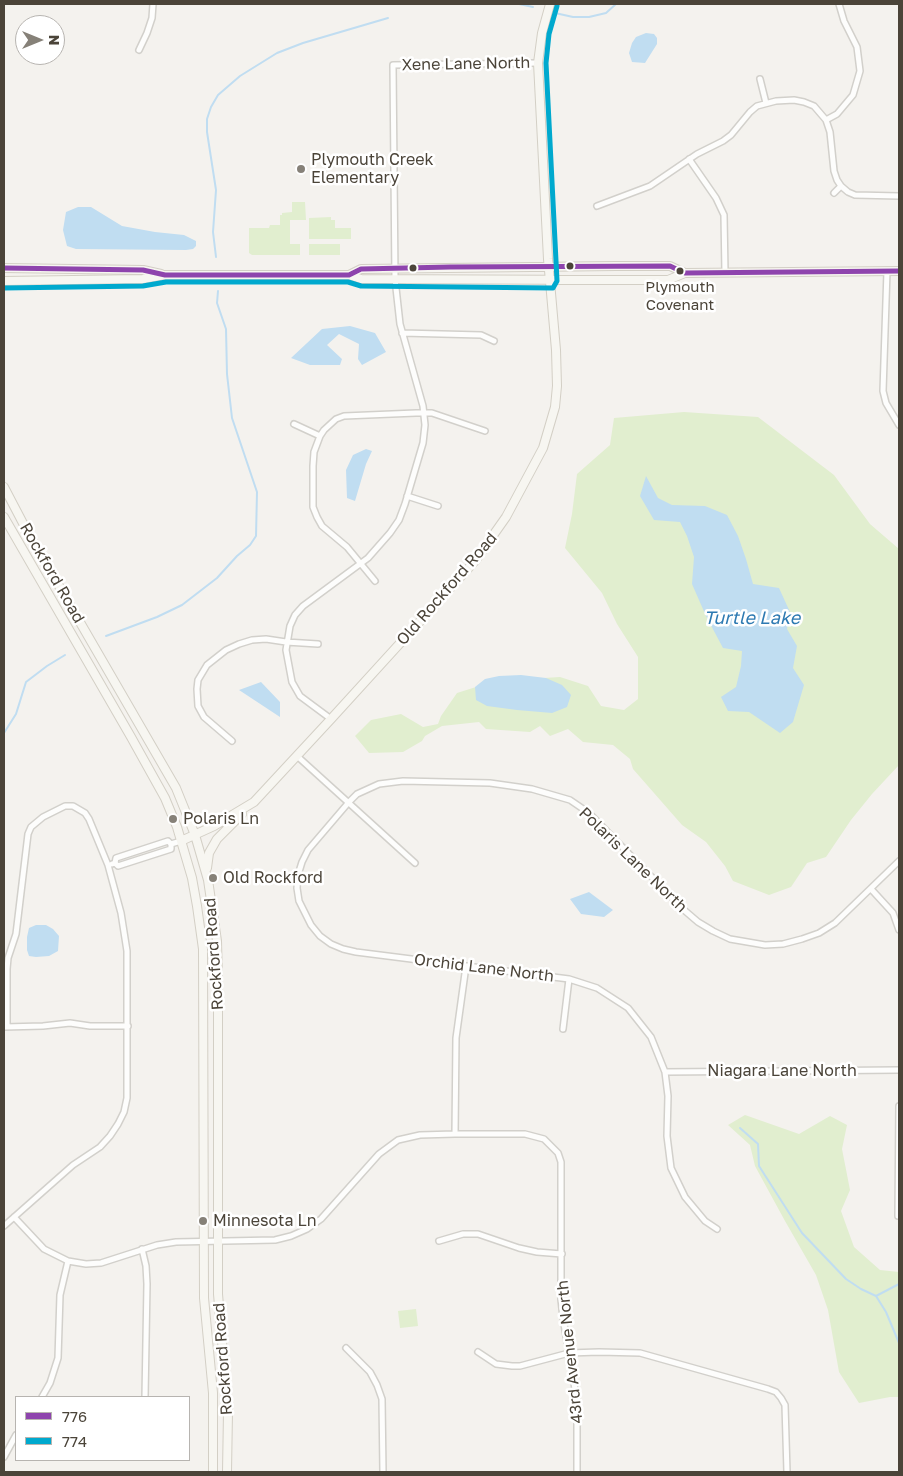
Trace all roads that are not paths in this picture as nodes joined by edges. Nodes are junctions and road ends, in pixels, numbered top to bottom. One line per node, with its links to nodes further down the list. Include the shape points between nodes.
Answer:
1 (153, 4): 4 (street, via 148,33)
2 (550, 4): 5 (main road, Old Rockford Road)
3 (839, 4): 8 (street, via 858,47 860,71 853,95 837,114)
4 (139, 50)
5 (538, 63): 14 (main road, Old Rockford Road); 16 (street, Xene Lane North, via 393,65)
6 (760, 79): 7 (street)
7 (766, 103): 8 (street, via 804,102 814,106); 9 (street, via 750,112 731,135)
8 (826, 120): 10 (street, via 834,171)
9 (689, 159): 13 (street, via 650,186); 20 (street, via 724,215)
10 (841, 186): 11 (street); 12 (street, via 855,195)
11 (834, 193)
12 (899, 196)
13 (597, 206)
14 (549, 267): 16 (main road); 19 (main road, via 670,266); 25 (main road, Old Rockford Road)
15 (4, 268): 21 (main road, via 143,270)
16 (394, 269): 22 (main road, via 361,269); 23 (street)
17 (887, 271): 18 (main road); 20 (main road); 30 (street, via 883,391)
18 (899, 271)
19 (685, 273): 20 (main road); 25 (main road, via 668,280)
20 (725, 273)
21 (166, 275): 22 (main road); 24 (main road, via 143,279)
22 (349, 275): 23 (main road, via 361,279)
23 (395, 279): 25 (main road); 26 (street)
24 (4, 281)
25 (550, 281): 42 (main road, Old Rockford Road, via 557,386 543,448 506,517 475,561)
26 (402, 333): 27 (street, via 481,335); 28 (street)
27 (494, 341)
28 (424, 413): 31 (street); 32 (street, via 344,416 329,424); 34 (street, via 424,444)
29 (294, 424): 32 (street)
30 (899, 425)
31 (484, 431)
32 (320, 436): 38 (street, via 314,452 313,507 322,526 347,547)
33 (5, 492): 36 (main road, Rockford Road)
34 (407, 496): 35 (street); 38 (street, via 390,534)
35 (438, 506)
36 (16, 511): 37 (main road); 47 (main road, Rockford Road, via 176,788)
37 (4, 517): 48 (main road, Rockford Road, via 165,798)
38 (360, 564): 39 (street); 40 (street, via 303,606 295,615)
39 (375, 581)
40 (286, 642): 41 (street); 42 (street, via 287,662 300,696); 43 (street, via 266,639 239,644 215,658 201,673 197,689 198,706 204,717)
41 (318, 644)
42 (331, 720): 44 (main road, Old Rockford Road)
43 (232, 740)
44 (296, 756): 45 (main road, Old Rockford Road); 46 (street)
45 (254, 802): 47 (main road, Old Rockford Road); 54 (main road, via 214,845 207,861)
46 (348, 802): 52 (street); 55 (street, Polaris Lane North, via 308,850 302,862); 56 (street, Polaris Lane North, via 379,784 403,780 490,783 558,796 589,813 698,922 713,932 748,943 783,944 819,933 835,923)
47 (195, 835): 48 (main road, Old Rockford Road); 54 (main road, Rockford Road)
48 (181, 841): 49 (street, Old Rockford Road); 71 (main road, Rockford Road, via 198,906 203,949)
49 (172, 844): 51 (street, Old Rockford Road, via 168,841 116,858); 51 (street, Old Rockford Road, via 171,849 118,866)
50 (899, 861): 56 (street, Polaris Lane North)
51 (114, 863): 53 (street, Old Rockford Road)
52 (415, 863)
53 (108, 865): 60 (street, via 124,926); 61 (street, via 89,819 80,809 65,806 31,827 16,934 8,958)
54 (208, 880): 72 (main road, Rockford Road, via 217,941)
55 (298, 886): 58 (street, Orchid Lane North, via 304,914 320,936 331,944 356,952)
56 (871, 889): 57 (street, via 893,913)
57 (899, 930)
58 (466, 966): 59 (street, Orchid Lane North); 66 (street, via 456,1038)
59 (569, 979): 62 (street); 64 (street, Orchid Lane North, via 597,988 628,1008 651,1037)
60 (128, 1026): 61 (street, via 70,1023); 68 (street, via 128,1098 110,1136)
61 (6, 1027)
62 (563, 1029)
63 (899, 1070): 64 (street, Niagara Lane North)
64 (665, 1072): 70 (street, Orchid Lane North, via 671,1168 684,1197)
65 (899, 1106): 67 (street)
66 (455, 1134): 72 (street, via 409,1136 388,1146 321,1219 292,1236 258,1241); 75 (street, 43rd Avenue North, via 525,1134 544,1139 551,1145 562,1162)
67 (898, 1216)
68 (14, 1217): 69 (street); 76 (street, via 44,1249)
69 (4, 1226)
70 (716, 1229)
71 (203, 1240): 72 (street); 74 (street); 84 (main road, Rockford Road, via 204,1298 213,1393)
72 (218, 1240): 85 (main road, Rockford Road, via 220,1331 228,1412)
73 (439, 1241): 75 (street, via 463,1234 478,1234 519,1248)
74 (142, 1249): 76 (street, via 101,1263); 81 (street, via 148,1284)
75 (562, 1254): 79 (street, 43rd Avenue North, via 563,1318)
76 (68, 1261): 80 (street, via 60,1295 58,1358)
77 (346, 1348): 86 (street, via 378,1385 382,1399)
78 (478, 1352): 79 (street, via 496,1364 512,1366)
79 (569, 1353): 87 (street, 43rd Avenue North, via 577,1401); 88 (street, via 640,1353 776,1392 785,1405)
80 (43, 1396)
81 (146, 1396)
82 (15, 1437): 83 (street)
83 (4, 1457)
84 (213, 1472)
85 (227, 1472)
86 (383, 1472)
87 (577, 1472)
88 (787, 1472)

